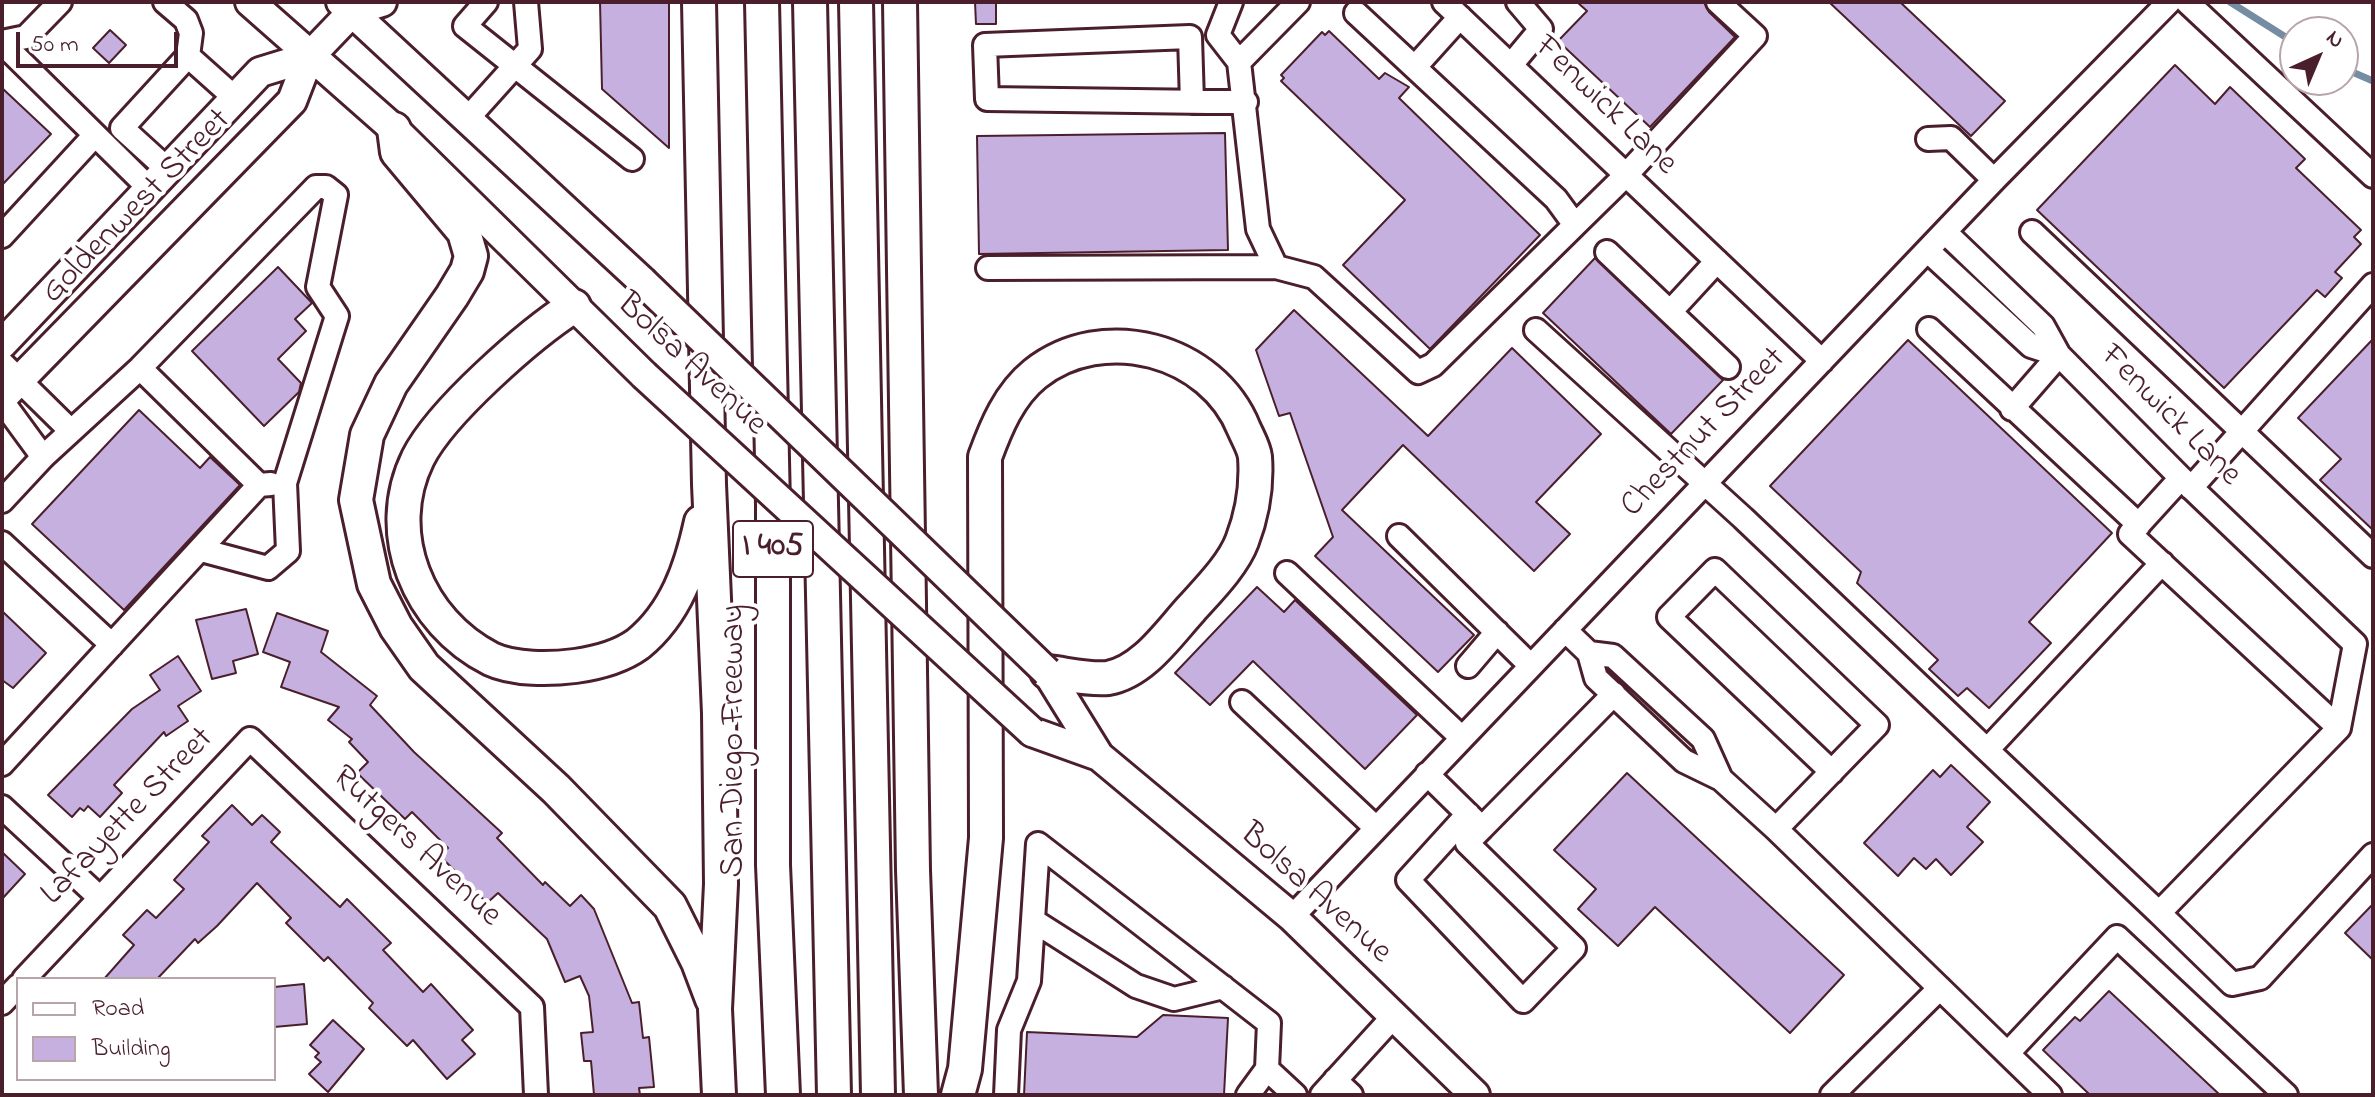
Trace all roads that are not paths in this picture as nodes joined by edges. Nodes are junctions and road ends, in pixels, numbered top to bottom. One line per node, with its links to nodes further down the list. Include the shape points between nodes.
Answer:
1 (60, 2): 23 (street, via 26,37)
2 (165, 2): 24 (street, via 186,20 191,33)
3 (250, 2): 25 (main road, Bolsa Avenue)
4 (382, 2): 17 (main road, Goldenwest Street)
5 (486, 2): 27 (street, via 465,26)
6 (526, 2): 27 (street, via 530,49)
7 (699, 2): 69 (highway)
8 (762, 2): 122 (highway, San Diego Freeway / I 405, via 773,505 773,865)
9 (810, 2): 123 (highway)
10 (856, 2): 115 (highway)
11 (900, 2): 103 (highway)
12 (1231, 2): 21 (street)
13 (1298, 2): 26 (street)
14 (1518, 2): 28 (street, via 1541,29)
15 (1718, 2): 38 (street, via 1755,36)
16 (2187, 2): 39 (street)
17 (350, 5): 25 (main road, Goldenwest Street); 33 (main road, Bolsa Avenue)
18 (2160, 5): 41 (street, Chestnut Street)
19 (1452, 10): 28 (street, Fenwick Lane); 29 (street)
20 (1356, 13): 29 (street)
21 (1218, 35): 22 (street); 26 (street)
22 (1190, 37): 31 (street); 31 (street, via 985,45 987,99)
23 (2, 42): 35 (street)
24 (188, 56): 30 (street); 40 (street, via 122,128)
25 (309, 57): 30 (main road, Goldenwest Street, via 260,72); 34 (main road, Bolsa Avenue); 61 (main road, Goldenwest Street, via 292,101)
26 (1239, 62): 32 (street)
27 (515, 65): 33 (street); 37 (street)
28 (1511, 65): 38 (street, Fenwick Lane)
29 (1415, 67): 42 (street, via 1556,199)
30 (235, 98): 40 (main road, Goldenwest Street)
31 (1192, 102): 32 (street)
32 (1246, 102): 49 (street, via 1258,229)
33 (468, 118): 86 (main road, Bolsa Avenue, bridge)
34 (394, 129): 52 (main road, Bolsa Avenue); 113 (highway, via 397,152 464,232 471,256 452,296 391,384 367,435 356,500 374,584 424,667 556,789 670,906)
35 (95, 135): 40 (street); 45 (street)
36 (1928, 139): 41 (street, via 1951,138)
37 (632, 159)
38 (1626, 175): 42 (street); 48 (street, Fenwick Lane)
39 (2373, 176)
40 (158, 178): 56 (main road, Goldenwest Street)
41 (1994, 180): 43 (street, Chestnut Street)
42 (1575, 225): 49 (street, via 1433,365 1418,372 1314,277)
43 (1945, 232): 46 (street, Chestnut Street); 57 (street, via 2043,326)
44 (2032, 232): 63 (street)
45 (2, 236)
46 (1928, 251): 57 (street, Fenwick Lane, via 2031,346); 58 (street, Chestnut Street)
47 (1607, 252): 53 (street)
48 (1717, 261): 53 (street); 58 (street, Fenwick Lane)
49 (1276, 267): 50 (street)
50 (988, 268)
51 (2373, 285): 63 (street)
52 (574, 306): 69 (highway, via 554,318 444,419 417,460 404,506 406,551 420,590 440,619 478,650 509,665 560,668 626,652 657,625 681,589); 93 (main road, Bolsa Avenue, bridge, via 1032,732)
53 (1670, 312): 59 (street)
54 (1929, 329): 62 (street)
55 (1536, 330): 67 (street)
56 (2, 344)
57 (2059, 355): 62 (street); 68 (street, Fenwick Lane)
58 (1822, 361): 67 (street, Chestnut Street)
59 (1728, 367)
60 (140, 368): 64 (street); 66 (street, via 316,187 326,187 336,195 318,287 337,316); 70 (street)
61 (6, 386): 64 (street); 65 (street)
62 (2012, 409): 72 (street)
63 (2241, 430): 68 (street); 76 (street)
64 (71, 431): 65 (street)
65 (43, 457): 71 (street)
66 (285, 483): 70 (street); 75 (street, via 288,551 279,561 268,568)
67 (1705, 483): 79 (street, Chestnut Street); 92 (street)
68 (2186, 483): 72 (street); 81 (street, Fenwick Lane)
69 (709, 484): 113 (highway, via 721,884)
70 (259, 485): 75 (street)
71 (2, 501)
72 (2139, 525): 77 (street, via 2130,534)
73 (1399, 536): 80 (street)
74 (2, 543): 82 (street)
75 (201, 550): 82 (street)
76 (2373, 556)
77 (2162, 563): 89 (street); 92 (street)
78 (1287, 573): 90 (street)
79 (1565, 630): 83 (street); 85 (street, Chestnut Street)
80 (1497, 632): 84 (street); 85 (street)
81 (2367, 643): 89 (street)
82 (112, 645): 94 (street)
83 (1589, 653): 87 (street, via 1596,678); 97 (street, via 1613,656 1703,739)
84 (1468, 666)
85 (1531, 666): 90 (street, Chestnut Street)
86 (1047, 672): 93 (main road, Bolsa Avenue); 126 (highway, via 1108,678 1148,657 1241,544 1253,504 1255,455 1239,416 1219,388 1186,362 1144,347 1106,346 1074,354 1035,374 1012,399 985,457 986,838 965,1069)
87 (1614, 694): 97 (street, via 1684,761); 99 (street)
88 (1242, 702): 100 (street)
89 (2339, 728): 105 (street)
90 (1462, 738): 96 (street, Chestnut Street)
91 (250, 739): 104 (street, Lafayette Street); 120 (street, Rutgers Avenue, via 532,1007)
92 (1987, 750): 105 (street)
93 (1099, 756): 106 (main road, Bolsa Avenue)
94 (2, 764)
95 (1832, 772): 95 (street, via 1877,725 1715,570 1669,617); 101 (street)
96 (1427, 774): 99 (street); 100 (street, Chestnut Street)
97 (1721, 779): 101 (street)
98 (2, 807): 104 (street)
99 (1475, 821): 99 (street, via 1467,843 1574,948 1523,1001 1408,880)
100 (1376, 828): 106 (street, Chestnut Street)
101 (1776, 829): 111 (street)
102 (2373, 855): 105 (street, via 2260,978 2232,984)
103 (913, 870): 115 (highway, via 891,940); 125 (highway)
104 (99, 897): 108 (street, Lafayette Street)
105 (2159, 913)
106 (1292, 917): 114 (main road, Bolsa Avenue)
107 (1034, 921): 109 (street, via 1136,986 1174,999); 109 (street, via 1038,844); 127 (street, via 1029,981 1009,1030)
108 (26, 977)
109 (1223, 987): 117 (street, via 1269,1023)
110 (16, 988): 112 (street)
111 (1940, 988): 116 (street); 131 (street)
112 (2, 1003)
113 (715, 1009): 121 (highway)
114 (1393, 1017): 118 (street); 130 (main road, Bolsa Avenue)
115 (877, 1052): 124 (highway)
116 (2008, 1053): 119 (street); 132 (street, via 2117,937)
117 (1267, 1069): 128 (street); 129 (street)
118 (1336, 1090)
119 (2036, 1090)
120 (536, 1095)
121 (719, 1095)
122 (783, 1095)
123 (834, 1095)
124 (878, 1095)
125 (921, 1095)
126 (958, 1095)
127 (1006, 1095)
128 (1248, 1095)
129 (1295, 1095)
130 (1475, 1095)
131 (1832, 1095)
132 (2286, 1095)

